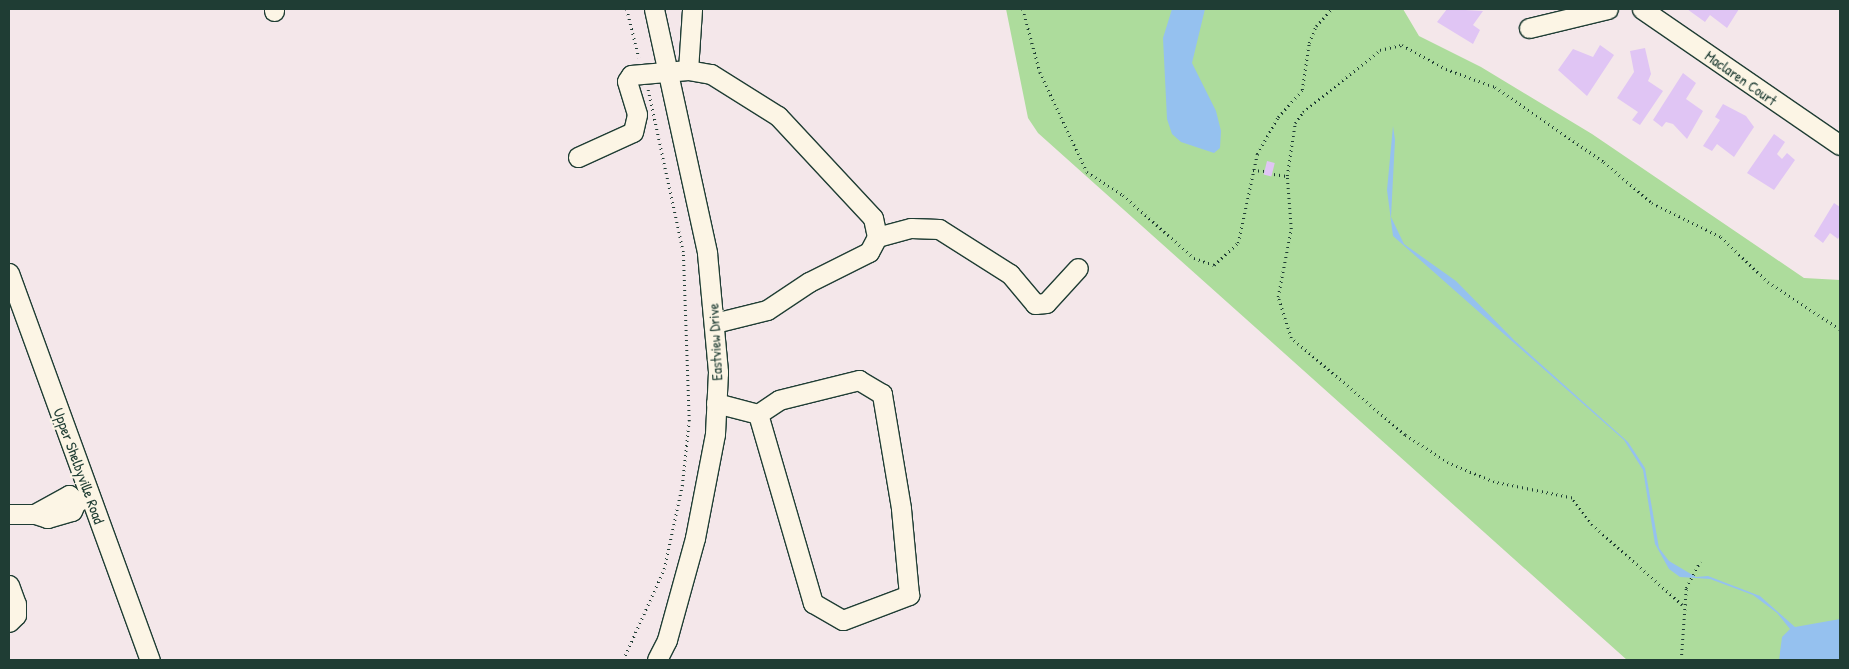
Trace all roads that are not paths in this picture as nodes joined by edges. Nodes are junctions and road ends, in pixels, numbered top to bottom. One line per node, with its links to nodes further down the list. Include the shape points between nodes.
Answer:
1 (692, 9): 6 (street)
2 (1608, 9): 5 (street)
3 (1642, 9): 8 (street, Maclaren Court)
4 (650, 13): 7 (street, Eastview Drive)
5 (1529, 28)
6 (688, 70): 7 (street); 10 (street, via 711,74 778,116 873,218)
7 (668, 74): 9 (street, via 631,75 627,81 636,104 633,132); 13 (street, Eastview Drive, via 707,253)
8 (1840, 145)
9 (578, 157)
10 (877, 237): 11 (street, via 911,228 939,229 1010,274 1035,304 1046,303); 13 (street, via 869,252 809,282 774,306)
11 (1078, 268)
12 (9, 273): 16 (street, Upper Shelbyville Road)
13 (715, 323): 14 (street, Eastview Drive)
14 (716, 403): 15 (street); 21 (street, Eastview Drive, via 695,538 667,640)
15 (758, 414): 15 (street, via 813,603 843,620 909,595 901,508 882,394 859,380 779,400)
16 (83, 499): 17 (street, via 69,495 35,514); 20 (street, Upper Shelbyville Road)
17 (9, 514)
18 (9, 585): 19 (street, via 16,604 16,616)
19 (9, 622)
20 (150, 660)
21 (657, 660)

